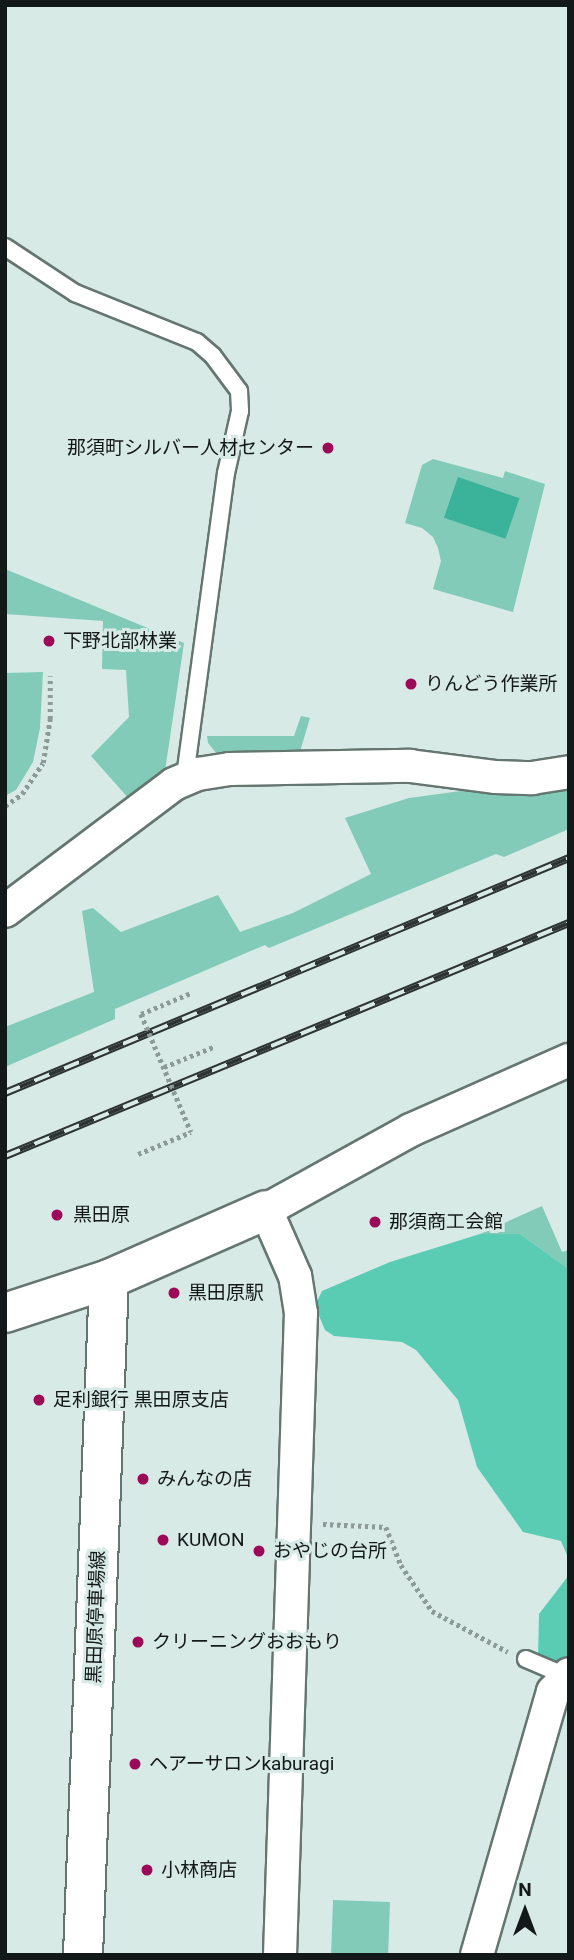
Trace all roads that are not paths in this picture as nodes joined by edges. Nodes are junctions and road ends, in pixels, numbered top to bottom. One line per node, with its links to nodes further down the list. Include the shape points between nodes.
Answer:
1 (5, 247): 3 (lane, via 75,293 198,342 239,391 240,411 226,473)
2 (569, 772): 3 (street, via 496,778 397,766 230,769)
3 (185, 778): 4 (street)
4 (5, 911)
5 (569, 1060): 6 (street, via 411,1130)
6 (267, 1210): 7 (main road); 12 (street, via 300,1293)
7 (109, 1279): 8 (main road); 11 (main road, 黒田原停車場線)
8 (5, 1313)
9 (526, 1659): 10 (lane)
10 (567, 1675): 13 (street, via 553,1692)
11 (83, 1955)
12 (280, 1955)
13 (477, 1955)

